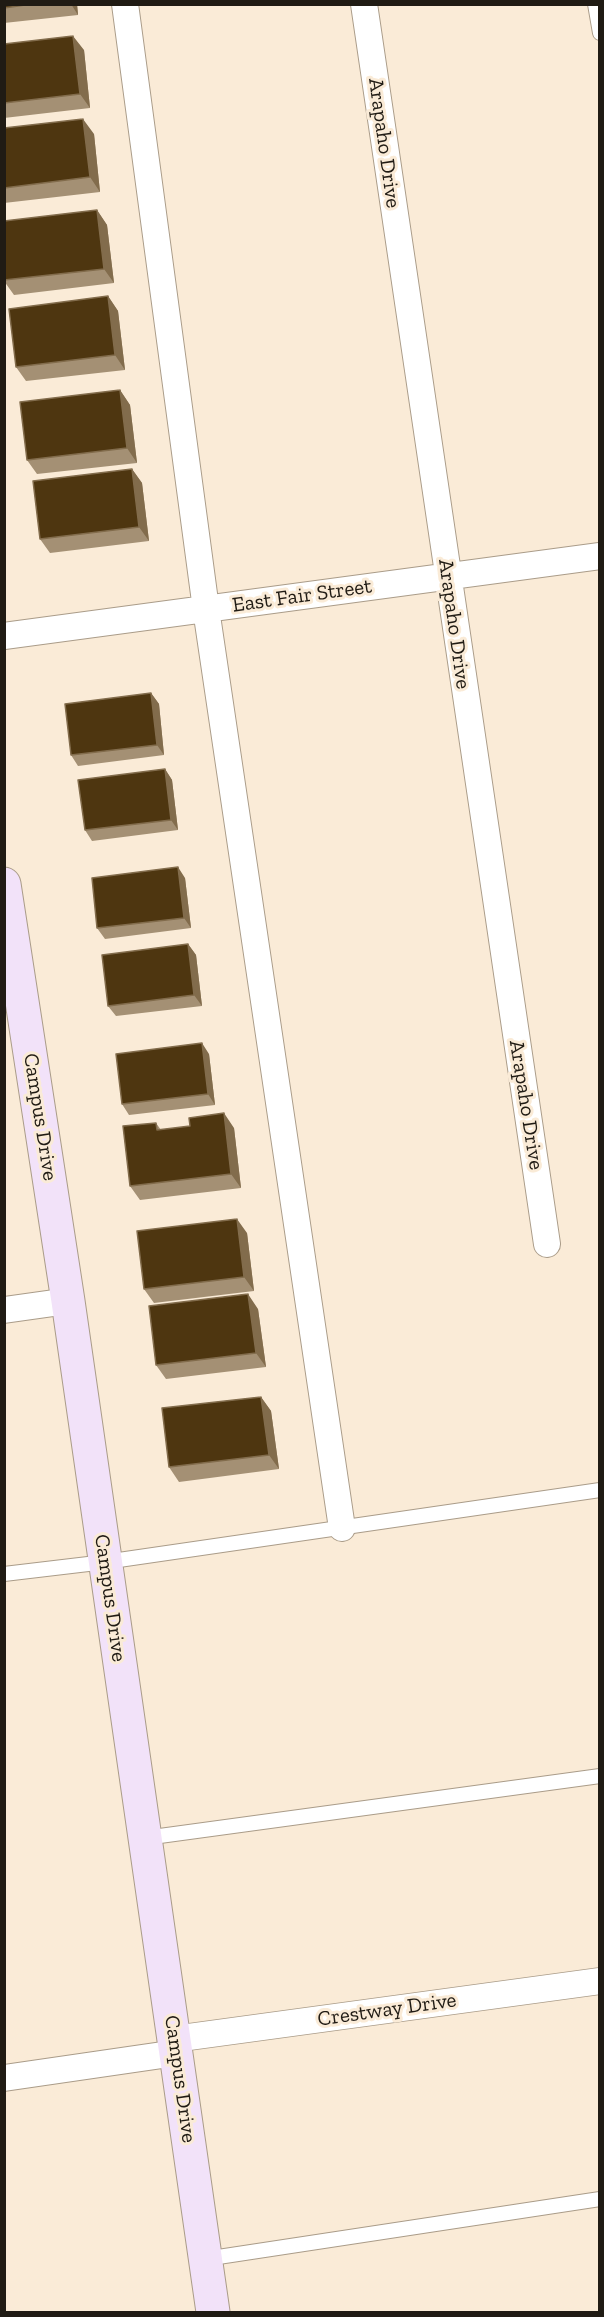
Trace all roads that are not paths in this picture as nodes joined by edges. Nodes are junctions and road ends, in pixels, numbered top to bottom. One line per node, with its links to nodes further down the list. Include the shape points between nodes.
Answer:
1 (125, 4): 7 (street)
2 (364, 4): 6 (street, Arapaho Drive)
3 (595, 4): 4 (lane)
4 (600, 33)
5 (600, 556): 6 (street, East Fair Street)
6 (446, 577): 7 (street, East Fair Street); 10 (street, Arapaho Drive)
7 (206, 609): 8 (street, East Fair Street); 14 (street)
8 (4, 636)
9 (4, 884): 11 (main road, Campus Drive)
10 (547, 1244)
11 (68, 1300): 12 (street); 15 (main road, Campus Drive)
12 (4, 1310)
13 (600, 1490): 14 (lane)
14 (342, 1528): 15 (lane)
15 (105, 1562): 16 (lane); 18 (main road, Campus Drive)
16 (4, 1574)
17 (600, 1776): 18 (lane)
18 (145, 1838): 20 (main road, Campus Drive)
19 (600, 1981): 20 (street, Crestway Drive)
20 (175, 2046): 21 (street, Crestway Drive); 23 (main road, Campus Drive)
21 (4, 2078)
22 (600, 2199): 23 (lane)
23 (205, 2259): 24 (main road, Campus Drive)
24 (213, 2313)

